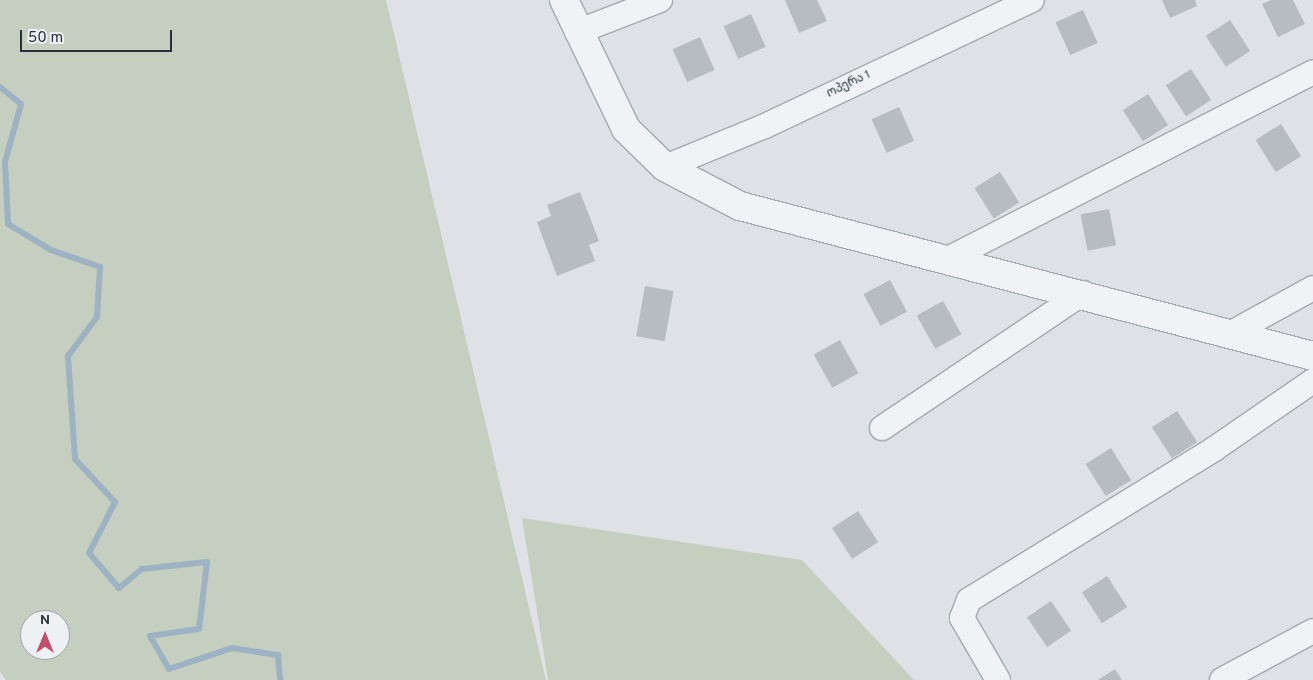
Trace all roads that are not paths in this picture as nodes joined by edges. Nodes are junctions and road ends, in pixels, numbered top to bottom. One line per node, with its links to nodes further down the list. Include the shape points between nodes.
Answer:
1 (564, 0): 4 (street)
2 (660, 0): 4 (street)
3 (1032, 0): 6 (street, ოპერა 1, via 765,126)
4 (577, 32): 6 (street, via 626,129)
5 (1313, 72): 7 (street)
6 (665, 167): 7 (street, via 740,206)
7 (946, 260): 9 (street)
8 (1313, 288): 10 (street)
9 (1083, 293): 10 (street); 13 (street)
10 (1228, 335): 11 (street)
11 (1313, 356)
12 (1313, 381): 15 (street, via 1214,449 970,600 962,618)
13 (882, 428)
14 (1313, 631): 16 (street)
15 (998, 680)
16 (1222, 680)

